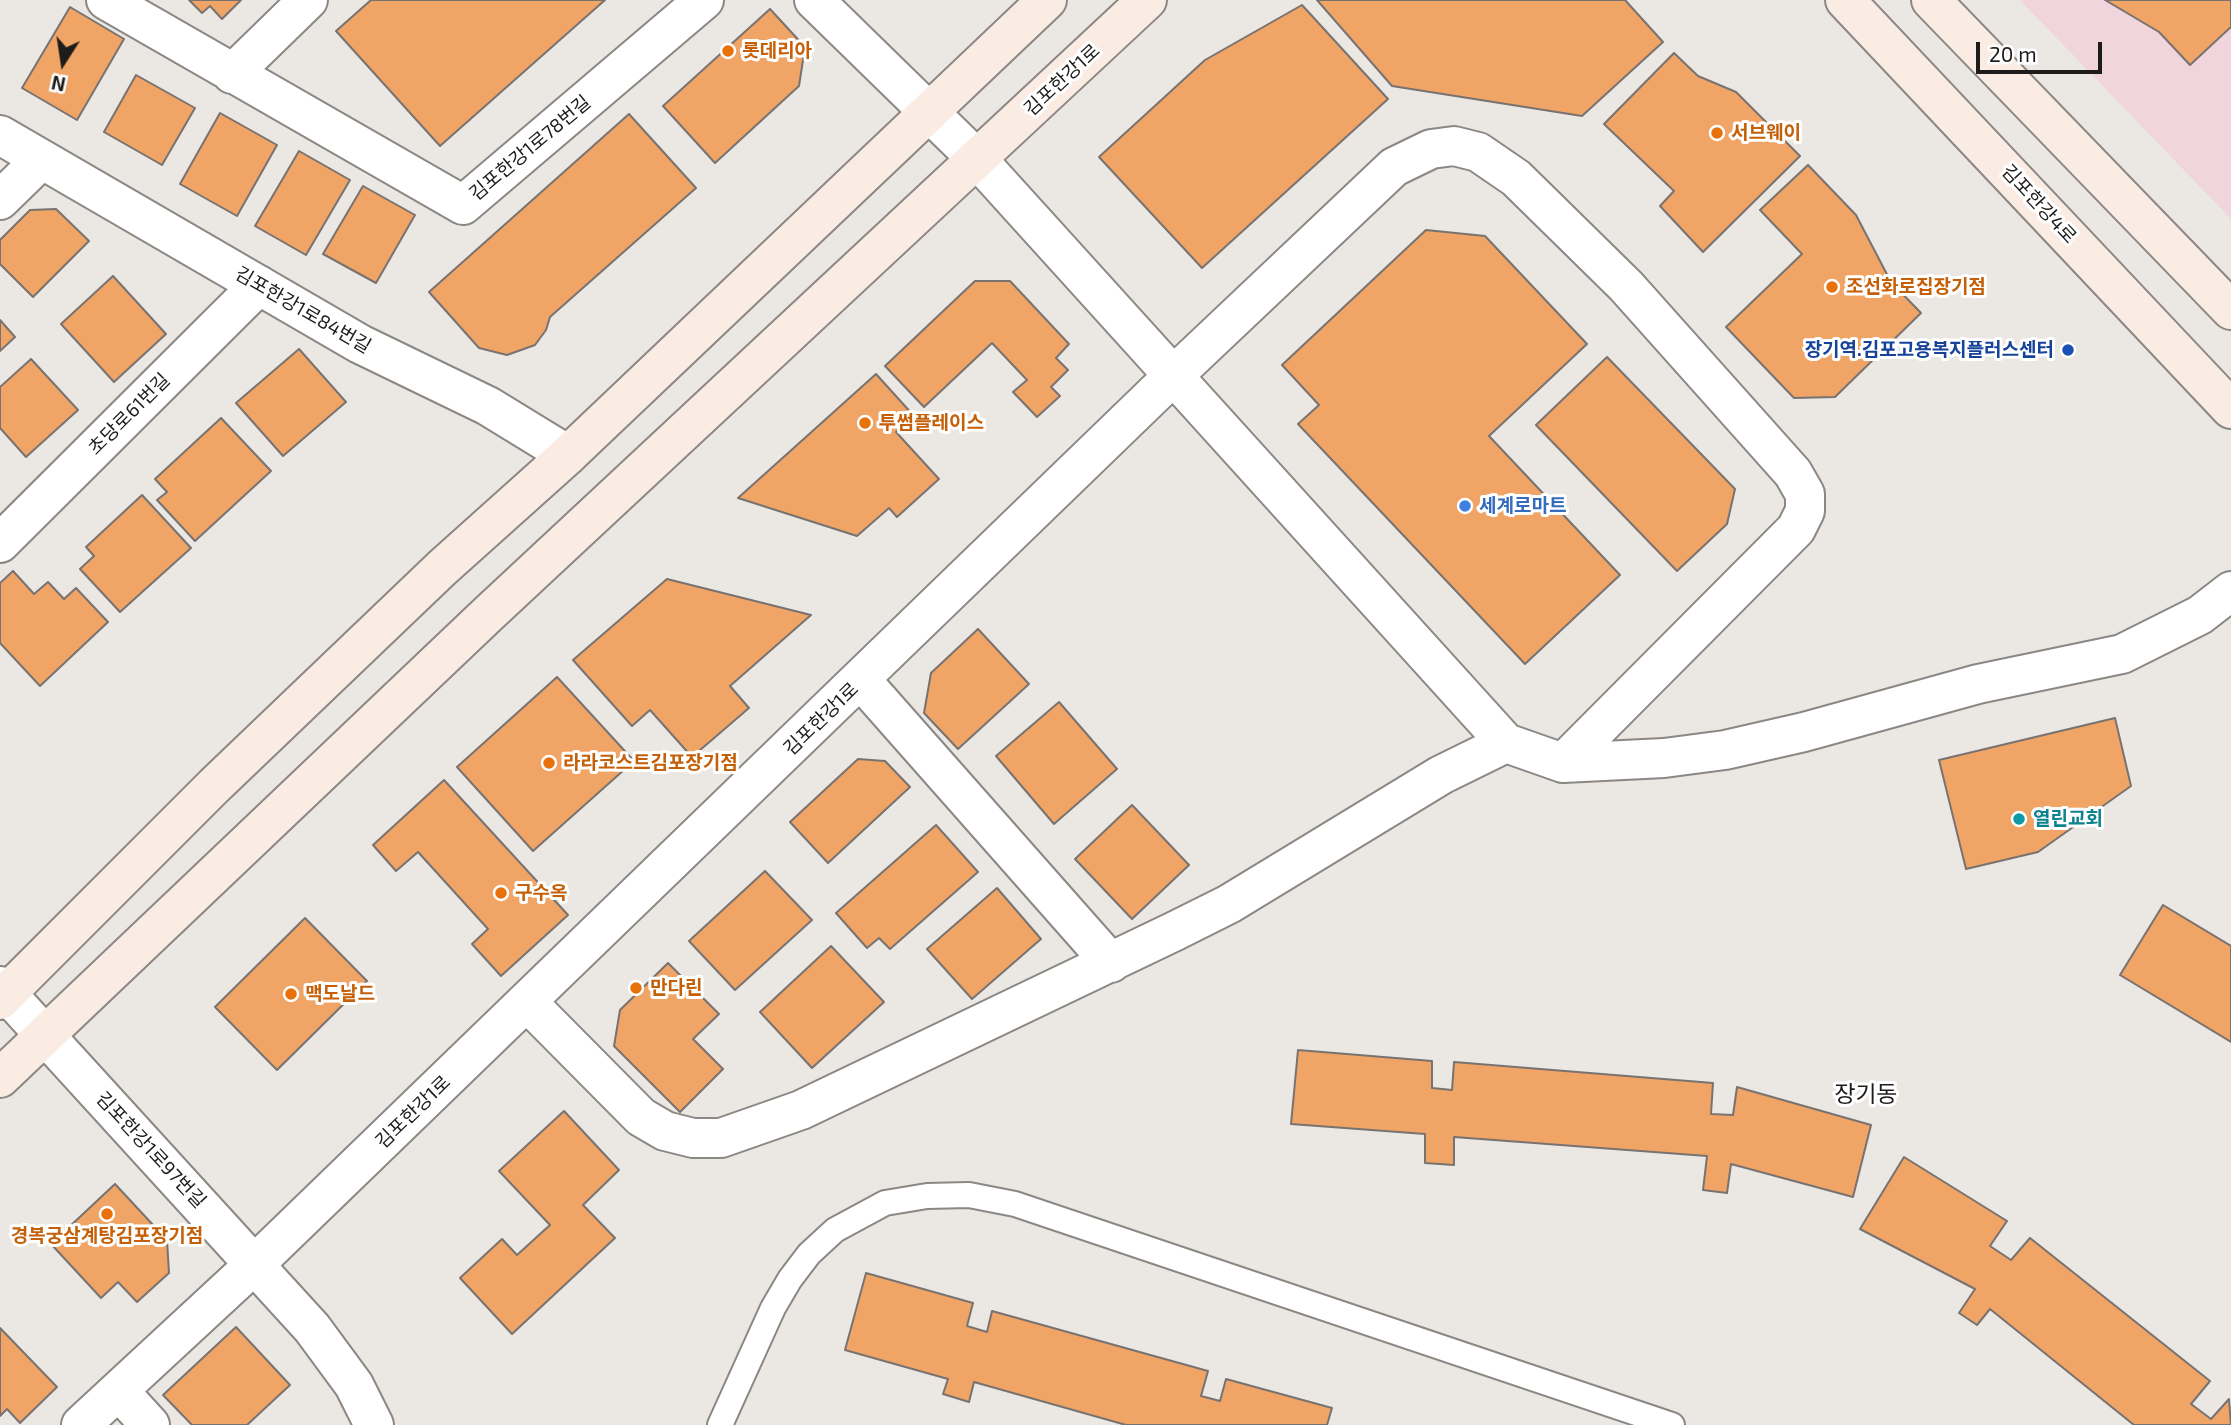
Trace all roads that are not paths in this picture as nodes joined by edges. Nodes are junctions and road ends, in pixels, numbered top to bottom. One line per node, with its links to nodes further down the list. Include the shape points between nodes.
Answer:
1 (106, 0): 9 (street, 김포한강1로78번길)
2 (308, 0): 9 (street)
3 (704, 0): 9 (street, 김포한강1로78번길, via 463,205)
4 (814, 0): 10 (street)
5 (1047, 0): 10 (street)
6 (1147, 0): 12 (street, 김포한강1로)
7 (1845, 0): 18 (street, 김포한강4로)
8 (1931, 0): 16 (street)
9 (232, 74)
10 (929, 114): 12 (street); 19 (street)
11 (0, 135): 13 (street, 김포한강1로84번길)
12 (977, 159): 17 (street); 28 (street, 김포한강1로, via 486,615)
13 (40, 161): 14 (street); 15 (street, 김포한강1로84번길)
14 (0, 200)
15 (259, 285): 19 (street, 김포한강1로84번길, via 360,344 488,406); 20 (street, 초당로61번길)
16 (2231, 310)
17 (1173, 376): 22 (street, 김포한강1로); 23 (street); 24 (street, 김포한강1로, via 1394,167 1431,149 1454,146 1498,163 1617,277 1793,472 1805,494 1805,511 1780,547)
18 (2231, 410)
19 (568, 455): 26 (street, via 442,568)
20 (0, 543)
21 (2231, 592): 24 (street, via 2200,615 2122,654 1978,684 1725,750)
22 (861, 680): 25 (street); 27 (street, 김포한강1로)
23 (1506, 743): 24 (street); 25 (street, via 1441,775 1229,904)
24 (1563, 763)
25 (1111, 962): 27 (street, via 801,1110 720,1138 674,1133 641,1117)
26 (2, 993): 28 (street, 김포한강1로97번길)
27 (527, 1002): 30 (street, 김포한강1로)
28 (45, 1036): 29 (street, 김포한강1로); 30 (street, 김포한강1로97번길)
29 (0, 1078)
30 (256, 1264): 31 (street); 34 (street, 김포한강1로97번길, via 354,1385)
31 (119, 1391): 32 (street); 33 (street)
32 (81, 1425)
33 (150, 1425)
34 (374, 1425)
35 (720, 1425): 36 (lane, via 790,1279 835,1230 885,1203 969,1195 1016,1204)
36 (1672, 1425)

